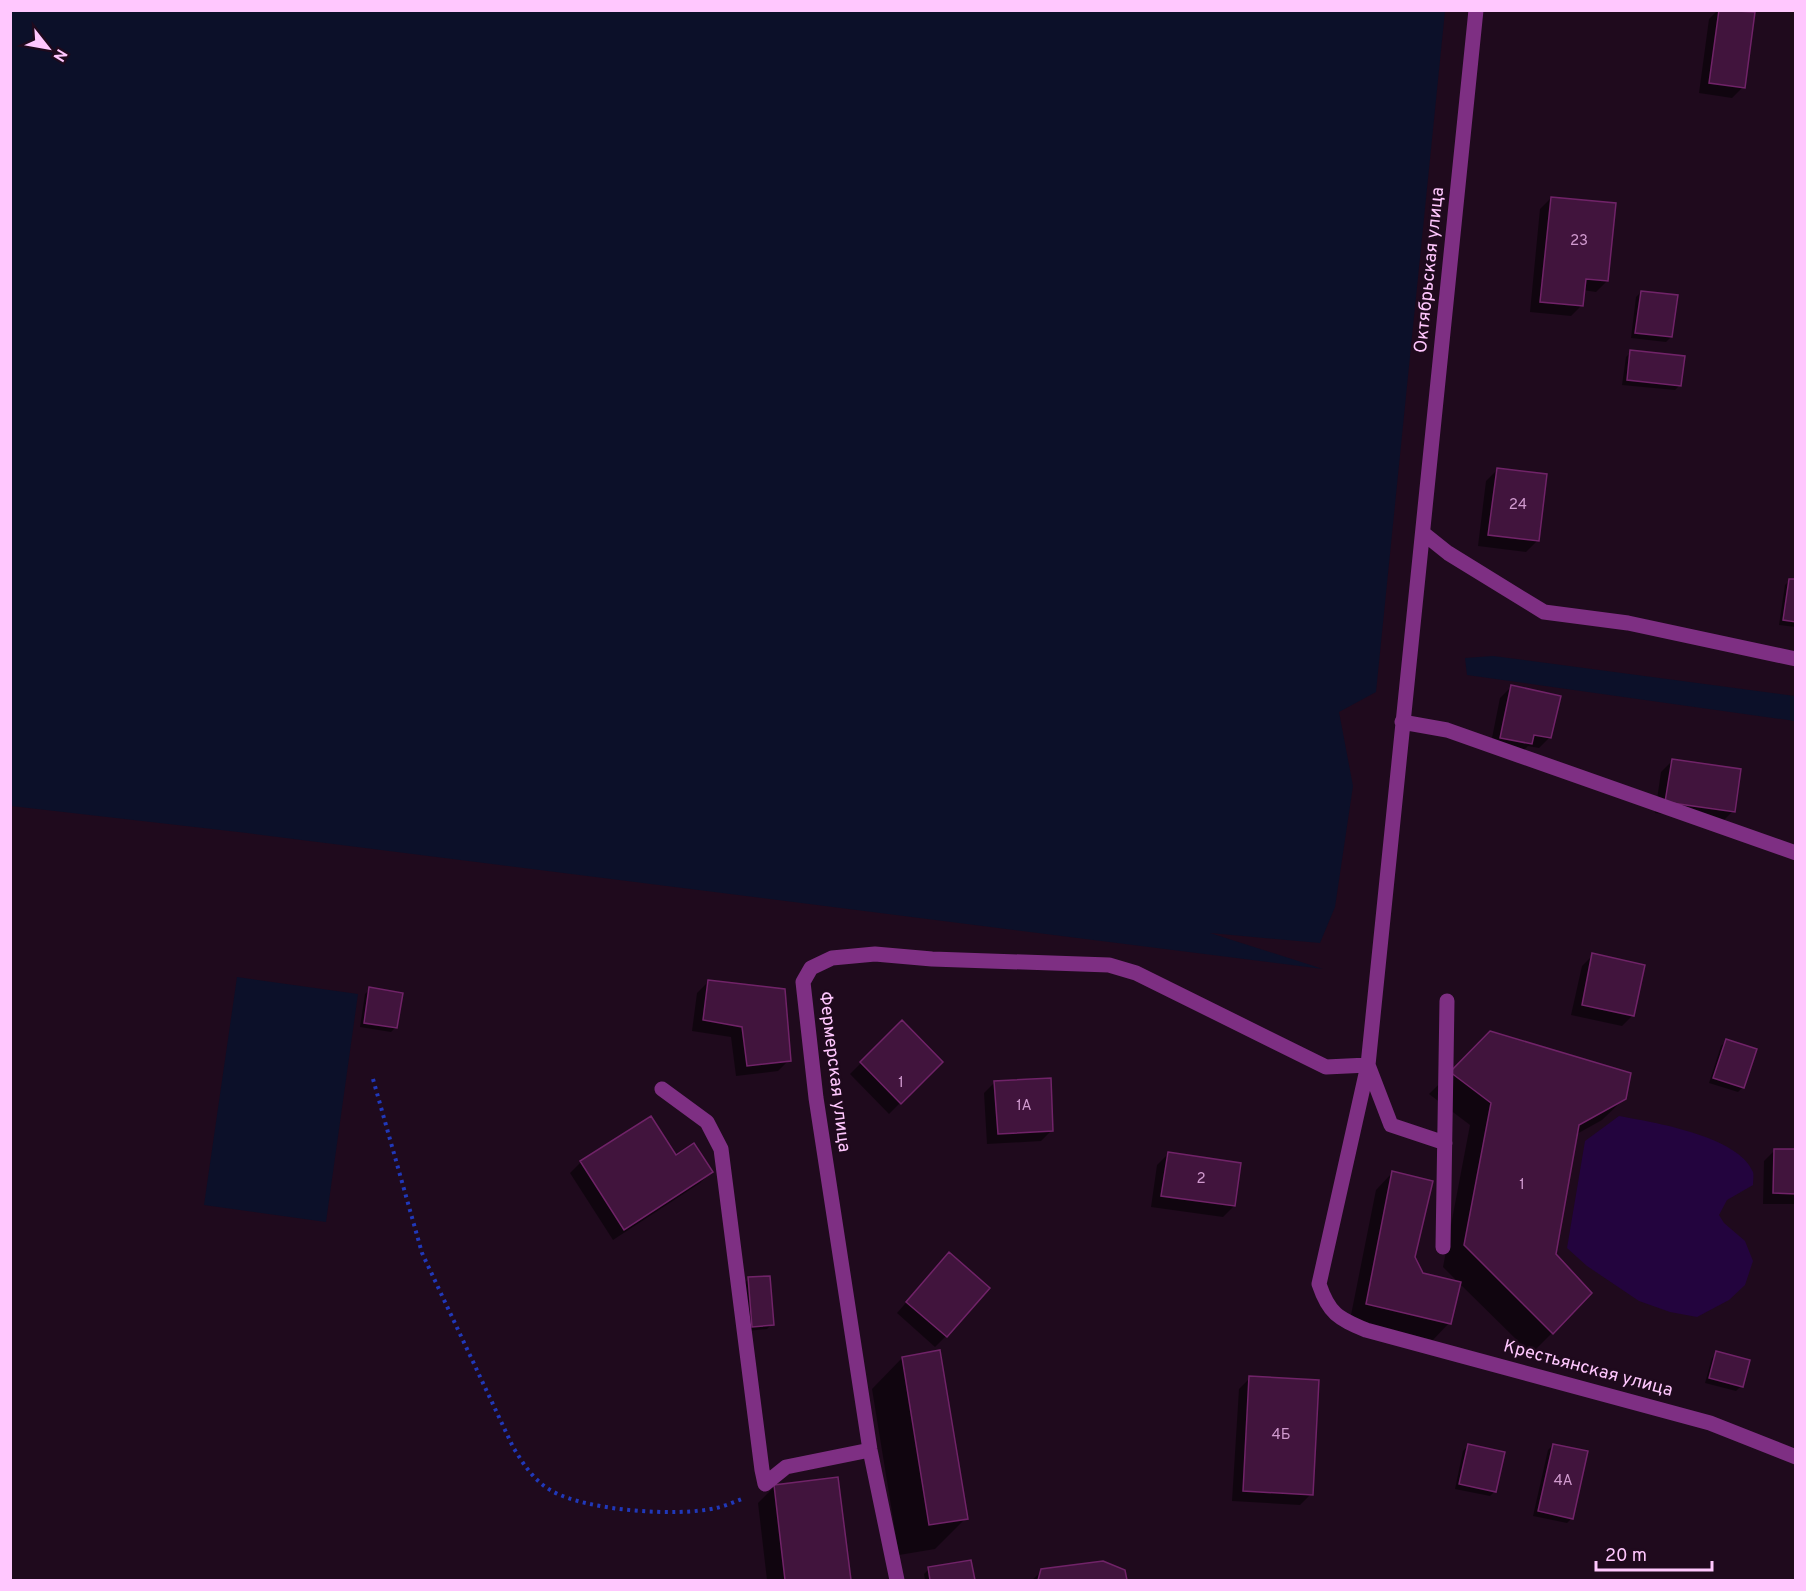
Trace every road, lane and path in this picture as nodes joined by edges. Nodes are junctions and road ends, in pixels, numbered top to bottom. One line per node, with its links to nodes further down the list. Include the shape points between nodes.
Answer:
1 (1476, 10): 2 (street, Октябрьская улица)
2 (1423, 532): 3 (street, via 1448,553 1544,612 1628,623); 4 (street, Октябрьская улица)
3 (1796, 659)
4 (1402, 722): 5 (street, via 1447,730); 7 (street, Октябрьская улица)
5 (1796, 853)
6 (1447, 1001): 10 (street)
7 (1368, 1065): 10 (street, via 1391,1125); 12 (street, Фермерская улица, via 1326,1067 1136,973 1108,965 875,954 832,958 811,968 802,981 816,1098); 13 (street, Крестьянская улица, via 1319,1284 1333,1313 1366,1330 1710,1423)
8 (373, 1078): 14 (path, via 422,1252 528,1472 553,1492 585,1503 665,1513 715,1509 744,1498)
9 (662, 1089): 14 (street, via 707,1122 721,1149)
10 (1445, 1143): 11 (street)
11 (1443, 1247)
12 (870, 1450): 14 (street, via 786,1467); 15 (street, Фермерская улица)
13 (1796, 1457)
14 (765, 1484)
15 (897, 1581)

